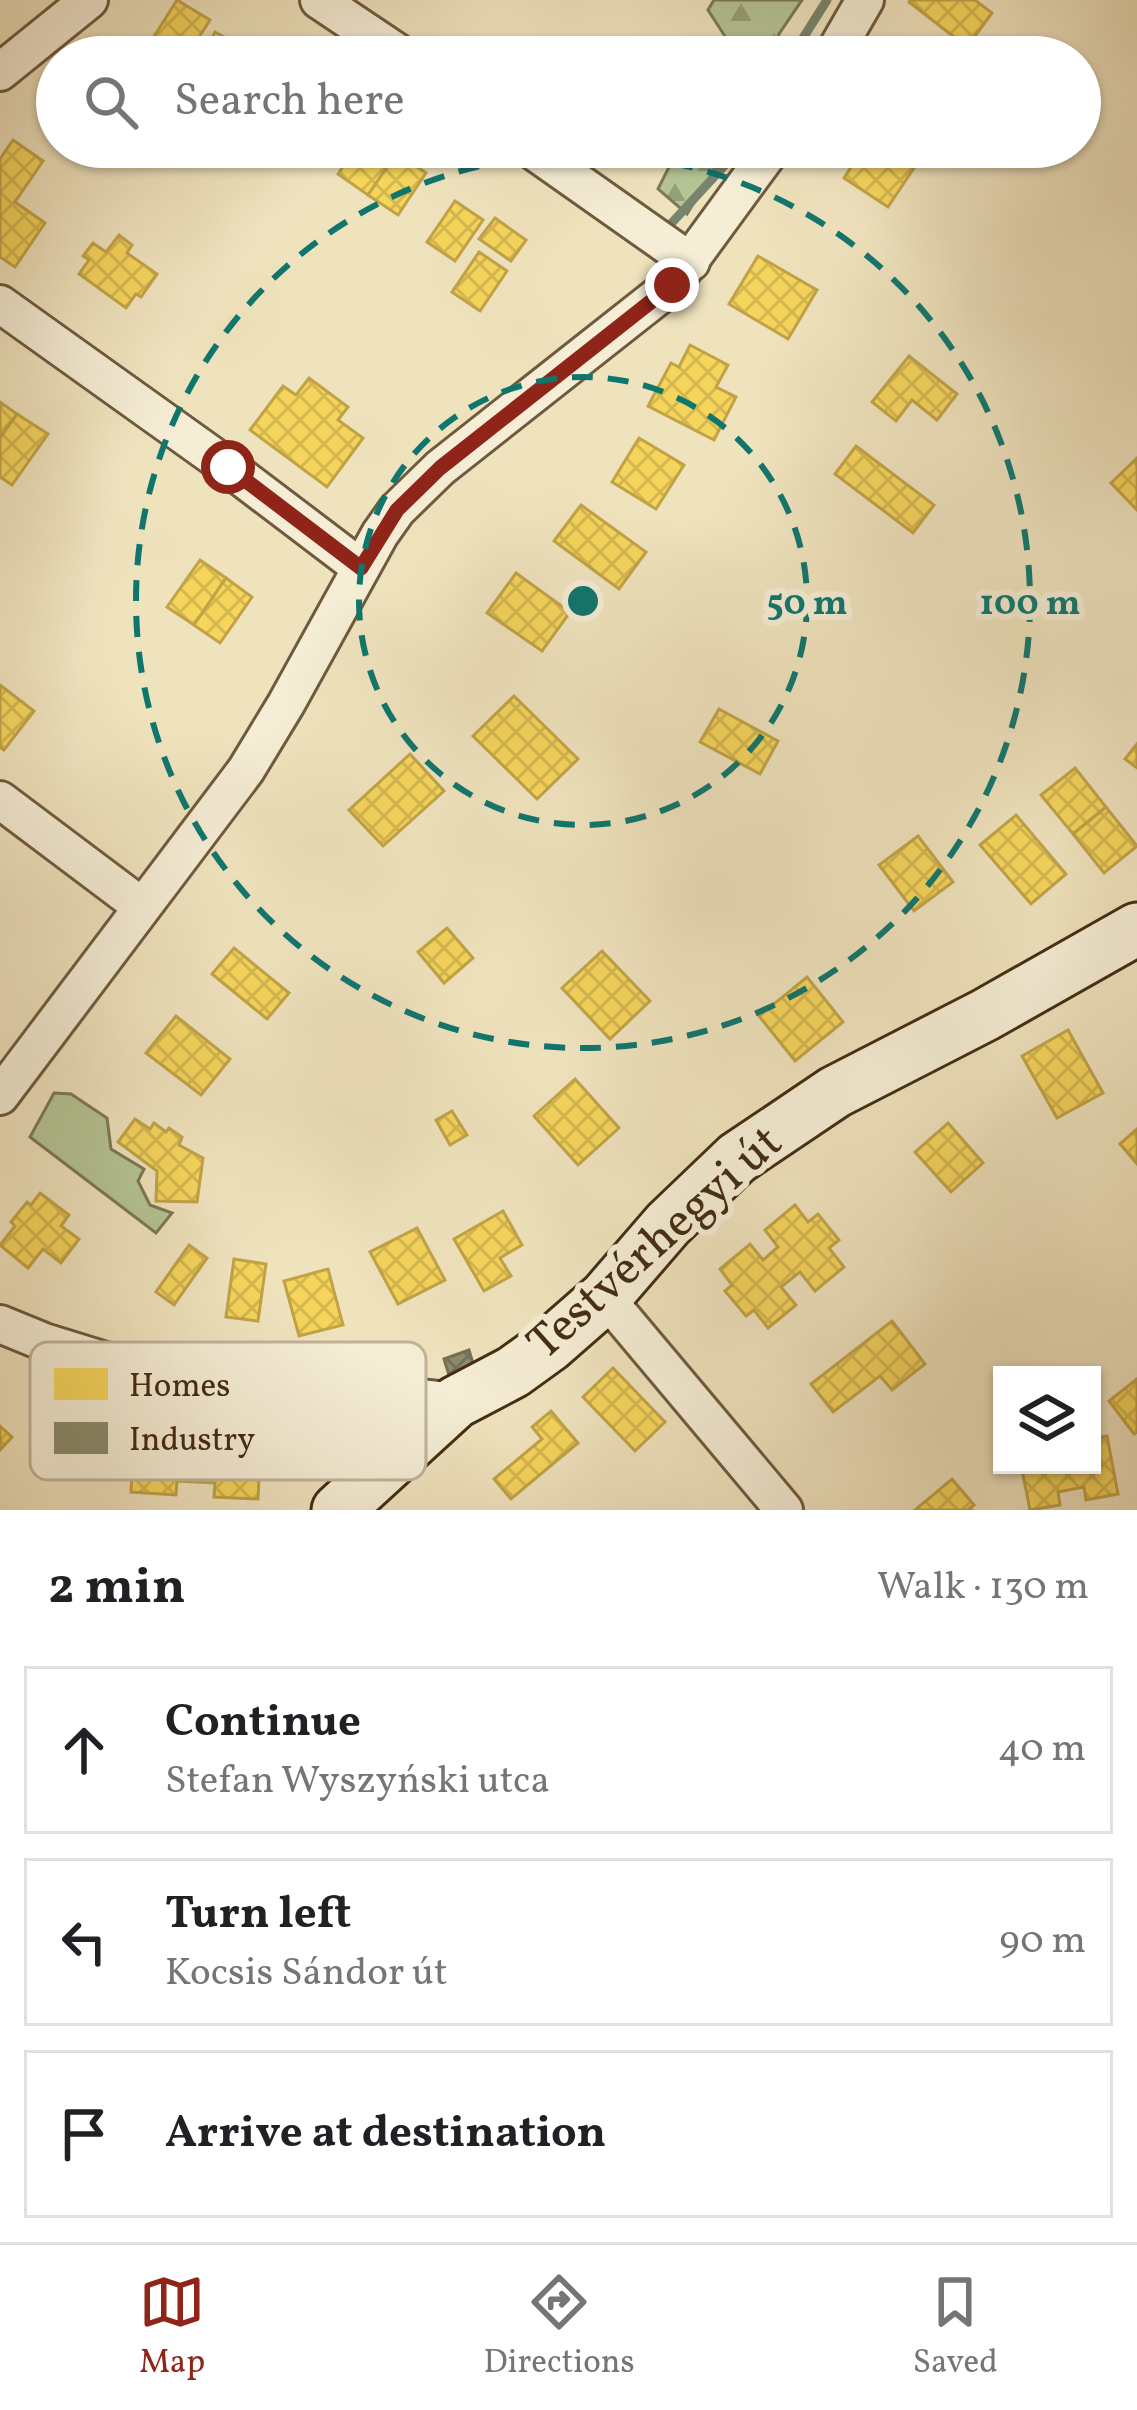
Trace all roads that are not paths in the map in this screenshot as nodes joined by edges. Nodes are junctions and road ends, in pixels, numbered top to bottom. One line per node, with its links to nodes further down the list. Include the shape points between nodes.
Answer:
1 (89, 0): 4 (street)
2 (319, 0): 5 (street)
3 (866, 0): 6 (street)
4 (44, 36)
5 (373, 36)
6 (845, 36)
7 (36, 43): 8 (street)
8 (0, 72)
9 (558, 168): 11 (street)
10 (758, 168): 11 (street)
11 (691, 262): 13 (street, via 440,468 397,510)
12 (0, 304): 13 (street)
13 (361, 568): 15 (street, via 246,770)
14 (0, 800): 15 (street)
15 (141, 906): 17 (street)
16 (1137, 929): 18 (street, Testvérhegyi út, via 835,1092 737,1158)
17 (0, 1096)
18 (605, 1297): 22 (street, Testvérhegyi út, via 513,1372); 26 (street)
19 (0, 1324): 20 (street)
20 (44, 1342)
21 (426, 1399): 22 (street)
22 (456, 1402): 23 (street, Testvérhegyi út)
23 (426, 1429)
24 (371, 1480): 25 (street, Testvérhegyi út)
25 (338, 1510)
26 (784, 1510)

